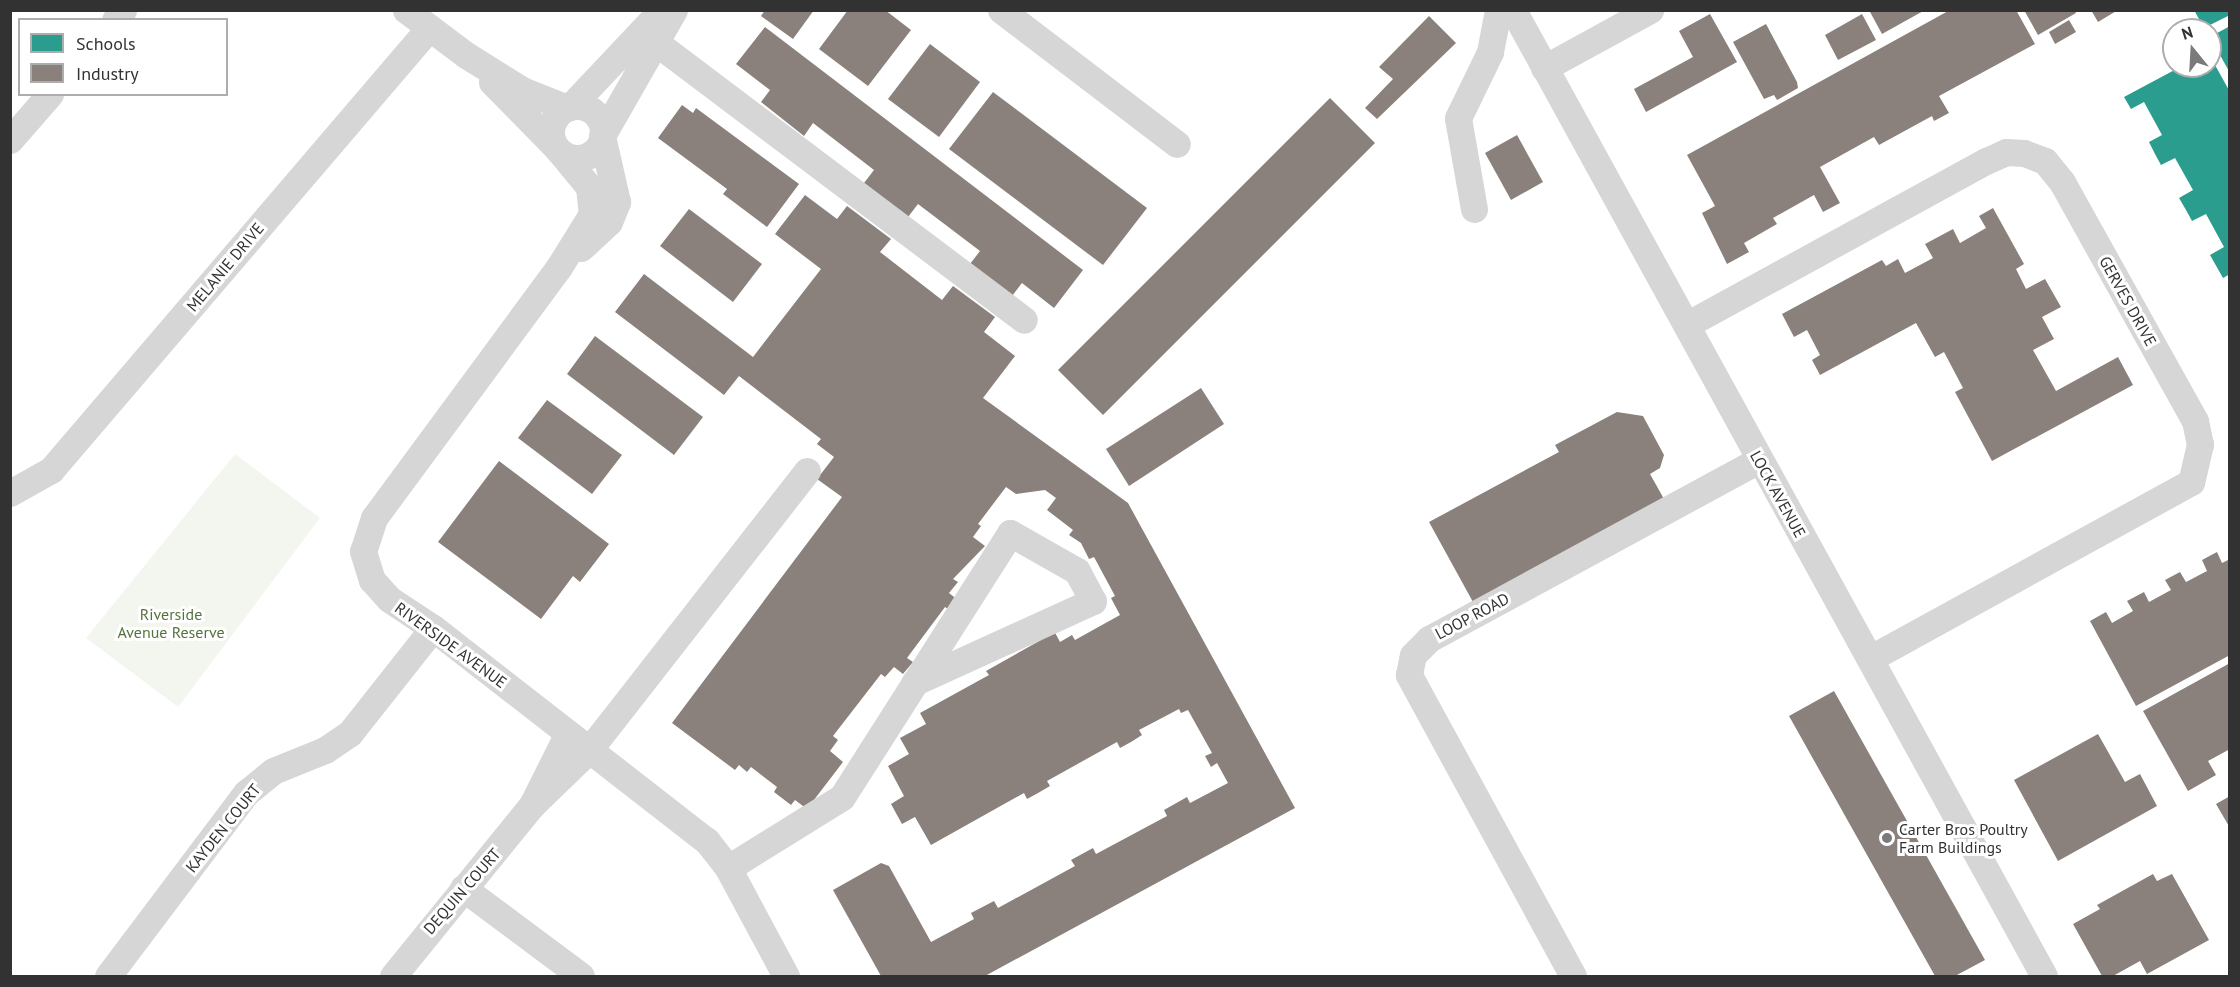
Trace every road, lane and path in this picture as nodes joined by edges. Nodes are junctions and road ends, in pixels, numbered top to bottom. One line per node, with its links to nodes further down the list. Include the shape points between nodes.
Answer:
1 (406, 10): 8 (street)
2 (662, 10): 9 (street)
3 (674, 10): 9 (street)
4 (1002, 10): 16 (street)
5 (1498, 10): 18 (street, via 1490,52 1458,118)
6 (1513, 10): 11 (street, LOCK AVENUE)
7 (1650, 10): 11 (street)
8 (429, 28): 10 (street); 24 (street, MELANIE DRIVE, via 51,471)
9 (648, 37): 13 (street); 14 (street); 20 (street)
10 (466, 55): 13 (street, via 537,98); 17 (street, RIVERSIDE AVENUE)
11 (1544, 68): 21 (street, LOCK AVENUE)
12 (48, 96): 15 (street)
13 (569, 107): 14 (street, via 580,106 595,113); 17 (street, via 553,121)
14 (603, 135): 17 (street, via 587,156 578,159); 19 (street, RIVERSIDE AVENUE, via 617,202 609,222)
15 (10, 140)
16 (1177, 144)
17 (557, 149): 19 (street, RIVERSIDE AVENUE, via 590,187 592,213)
18 (1474, 209)
19 (559, 267): 25 (street, RIVERSIDE AVENUE, via 374,518 363,551 372,580 389,599)
20 (1024, 320)
21 (1688, 324): 22 (street, LOCK AVENUE); 26 (street, GERVES DRIVE, via 1986,161 2006,152 2024,153 2045,161 2062,182 2195,421 2200,444 2191,482)
22 (1759, 460): 26 (street, LOCK AVENUE); 35 (street, LOOP ROAD, via 1429,639 1413,655 1409,675)
23 (807, 471): 28 (street, DEQUIN COURT)
24 (10, 493)
25 (433, 628): 28 (street, RIVERSIDE AVENUE); 31 (street, KAYDEN COURT, via 350,733 326,750 273,771 246,793)
26 (1871, 658): 36 (street, LOCK AVENUE)
27 (915, 682): 27 (street, via 1010,532 1077,571 1093,601); 29 (street, via 842,797)
28 (579, 741): 29 (street, RIVERSIDE AVENUE, via 707,840); 30 (street, DEQUIN COURT, via 493,856)
29 (728, 868): 34 (street, RIVERSIDE AVENUE)
30 (463, 888): 32 (street, DEQUIN COURT); 33 (street)
31 (108, 976)
32 (393, 976)
33 (581, 976)
34 (786, 976)
35 (1573, 976)
36 (2044, 976)

